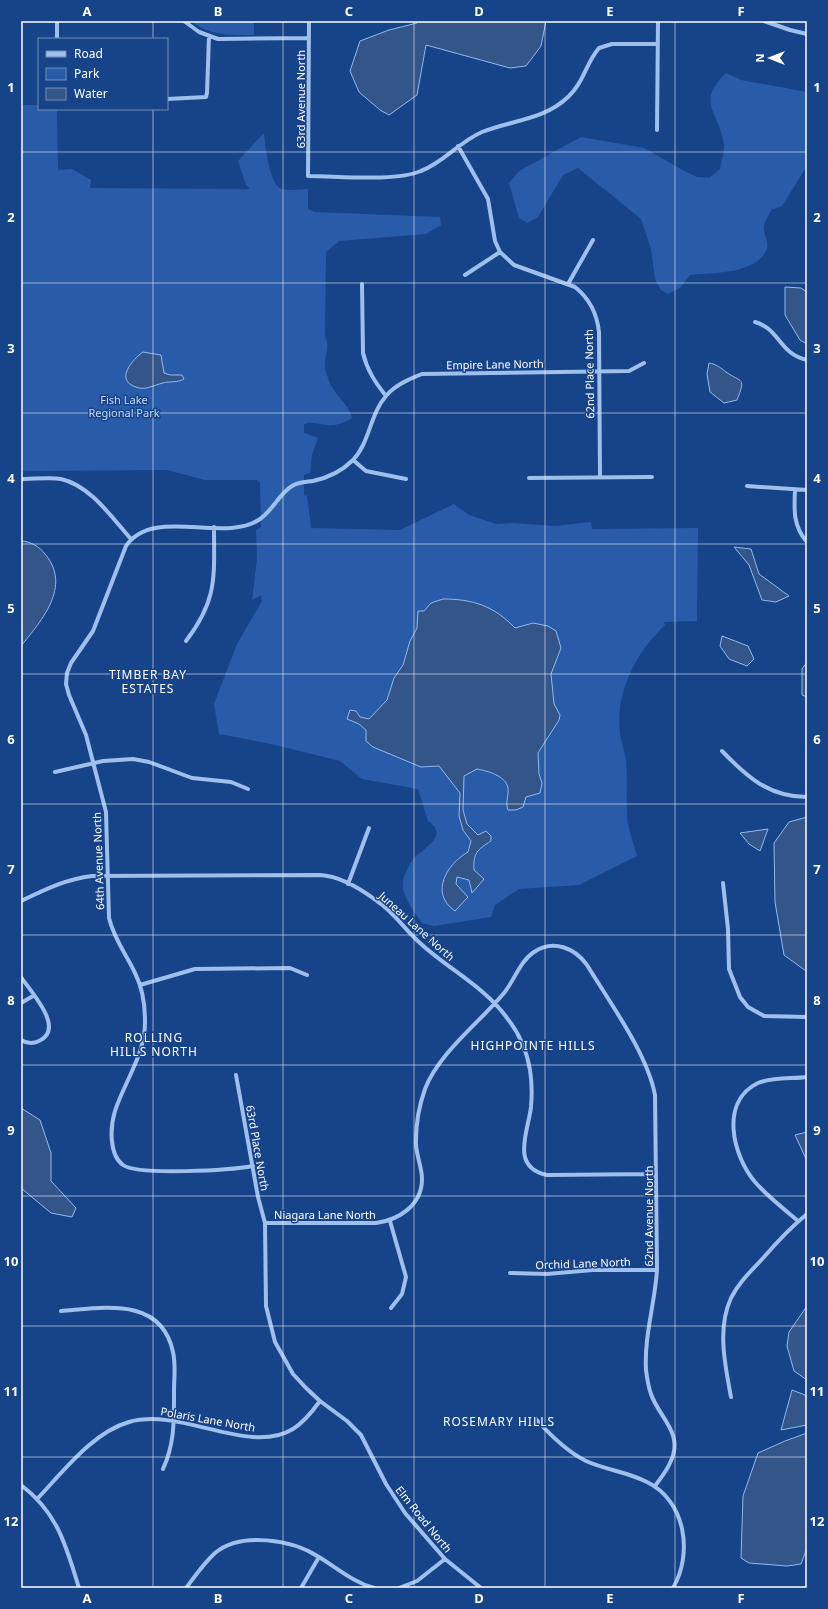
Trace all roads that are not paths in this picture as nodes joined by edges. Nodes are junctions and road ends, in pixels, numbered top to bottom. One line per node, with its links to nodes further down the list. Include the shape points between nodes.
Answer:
1 (57, 21): 8 (street)
2 (184, 21): 7 (street, via 190,27)
3 (309, 21): 9 (street, 63rd Avenue North)
4 (658, 21): 10 (street)
5 (764, 21): 6 (street)
6 (807, 34)
7 (209, 36): 9 (street, via 227,39); 11 (street, via 206,97)
8 (57, 38)
9 (309, 38): 13 (street, 63rd Avenue North, via 308,176 408,175 434,165)
10 (657, 44): 12 (street); 13 (street, via 612,44 599,48 576,89 557,106 544,114 482,132)
11 (168, 99)
12 (657, 130)
13 (458, 146): 15 (street, via 488,199 495,240)
14 (593, 240): 18 (street)
15 (500, 252): 16 (street); 18 (street, 62nd Place North, via 514,265)
16 (466, 275)
17 (362, 284): 23 (street, via 363,353 372,377)
18 (568, 284): 22 (street, 62nd Place North, via 583,293 594,311 598,332)
19 (755, 322): 20 (street, via 767,327 789,353)
20 (807, 360)
21 (644, 363): 22 (street, Empire Lane North, via 629,371)
22 (599, 372): 23 (street, Empire Lane North, via 422,374 409,379); 25 (street, 62nd Place North)
23 (386, 396): 24 (street, Empire Lane North)
24 (353, 460): 29 (street, via 366,471); 33 (street, via 329,476 292,486 254,523)
25 (600, 477): 26 (street); 27 (street)
26 (652, 477)
27 (529, 478)
28 (21, 479): 34 (street, via 61,479 80,488 91,496)
29 (406, 479)
30 (748, 486): 31 (street)
31 (795, 490): 32 (street); 35 (street, via 795,522)
32 (807, 490)
33 (214, 528): 34 (street, via 149,529); 36 (street, via 214,582 211,596 200,623)
34 (131, 539): 38 (street, 64th Avenue North, via 93,631 67,673 69,695 86,735)
35 (807, 542)
36 (186, 641)
37 (722, 751): 41 (street, via 749,778 764,787 783,794)
38 (93, 763): 39 (street); 40 (street, via 133,759 149,762 192,778 231,782); 43 (street, 64th Avenue North, via 106,812)
39 (55, 772)
40 (248, 788)
41 (807, 797)
42 (369, 828): 45 (street)
43 (107, 876): 45 (street, Juneau Lane North, via 320,875 336,878); 46 (street, Juneau Lane North, via 78,878 64,882); 49 (street, 64th Avenue North, via 108,912 113,933)
44 (722, 883): 53 (street, via 728,929 729,969 740,997 748,1007 764,1016)
45 (348, 884): 52 (street, Juneau Lane North, via 378,901 421,944)
46 (21, 901)
47 (307, 975): 49 (street, via 290,968 203,969 179,973)
48 (21, 977): 50 (street)
49 (140, 985): 57 (street, 64th Avenue North, via 145,1010 144,1036 135,1067 114,1113 113,1143 117,1159 132,1169 224,1170)
50 (33, 996): 51 (street); 54 (street, via 48,1018 49,1030 45,1038 35,1043)
51 (21, 1003)
52 (494, 1003): 58 (street, Juneau Lane North, via 518,1034 530,1070 531,1108 524,1140 525,1159 529,1165 547,1175); 58 (street, 62nd Avenue North, via 534,952 553,946 564,947 581,956 640,1053 652,1081 656,1111); 60 (street, Niagara Lane North, via 446,1056 426,1087 416,1123 415,1141 422,1180 420,1190 408,1210)
53 (807, 1017)
54 (21, 1040)
55 (236, 1075): 57 (street, 63rd Place North)
56 (807, 1077): 61 (street, via 759,1083 741,1099 734,1116 734,1135 747,1172)
57 (253, 1166): 62 (street, 63rd Place North)
58 (656, 1174): 63 (street, 62nd Avenue North)
59 (807, 1214): 61 (street)
60 (390, 1221): 62 (street, Niagara Lane North); 65 (street, via 406,1277 402,1294)
61 (798, 1221): 67 (street, via 743,1280 726,1311 724,1339)
62 (265, 1223): 68 (street, Elm Road North, via 266,1306 269,1324 275,1342 293,1374)
63 (657, 1270): 64 (street, Orchid Lane North); 73 (street, 62nd Avenue North, via 646,1348 648,1383 656,1405 668,1422 674,1442 671,1462)
64 (510, 1273)
65 (391, 1308)
66 (61, 1311): 70 (street, via 125,1308 137,1310 157,1322 170,1341 173,1351)
67 (731, 1397)
68 (320, 1401): 70 (street, Polaris Lane North, via 298,1426 284,1434 268,1438 250,1437); 76 (street, Elm Road North, via 361,1435 394,1499)
69 (535, 1418): 73 (street, via 567,1449 585,1460)
70 (174, 1420): 71 (street, via 172,1444); 74 (street, Polaris Lane North, via 145,1419 115,1427 90,1445)
71 (163, 1469)
72 (21, 1485): 74 (street)
73 (655, 1486): 83 (street, via 673,1508 684,1535 683,1564)
74 (37, 1499): 77 (street, via 59,1527)
75 (319, 1556): 78 (street, via 295,1545 280,1542 238,1542 216,1552); 79 (street); 80 (street, via 353,1580)
76 (445, 1559): 81 (street, via 417,1581); 82 (street, Elm Road North)
77 (79, 1588)
78 (186, 1588)
79 (300, 1588)
80 (374, 1588)
81 (399, 1588)
82 (481, 1588)
83 (673, 1588)

